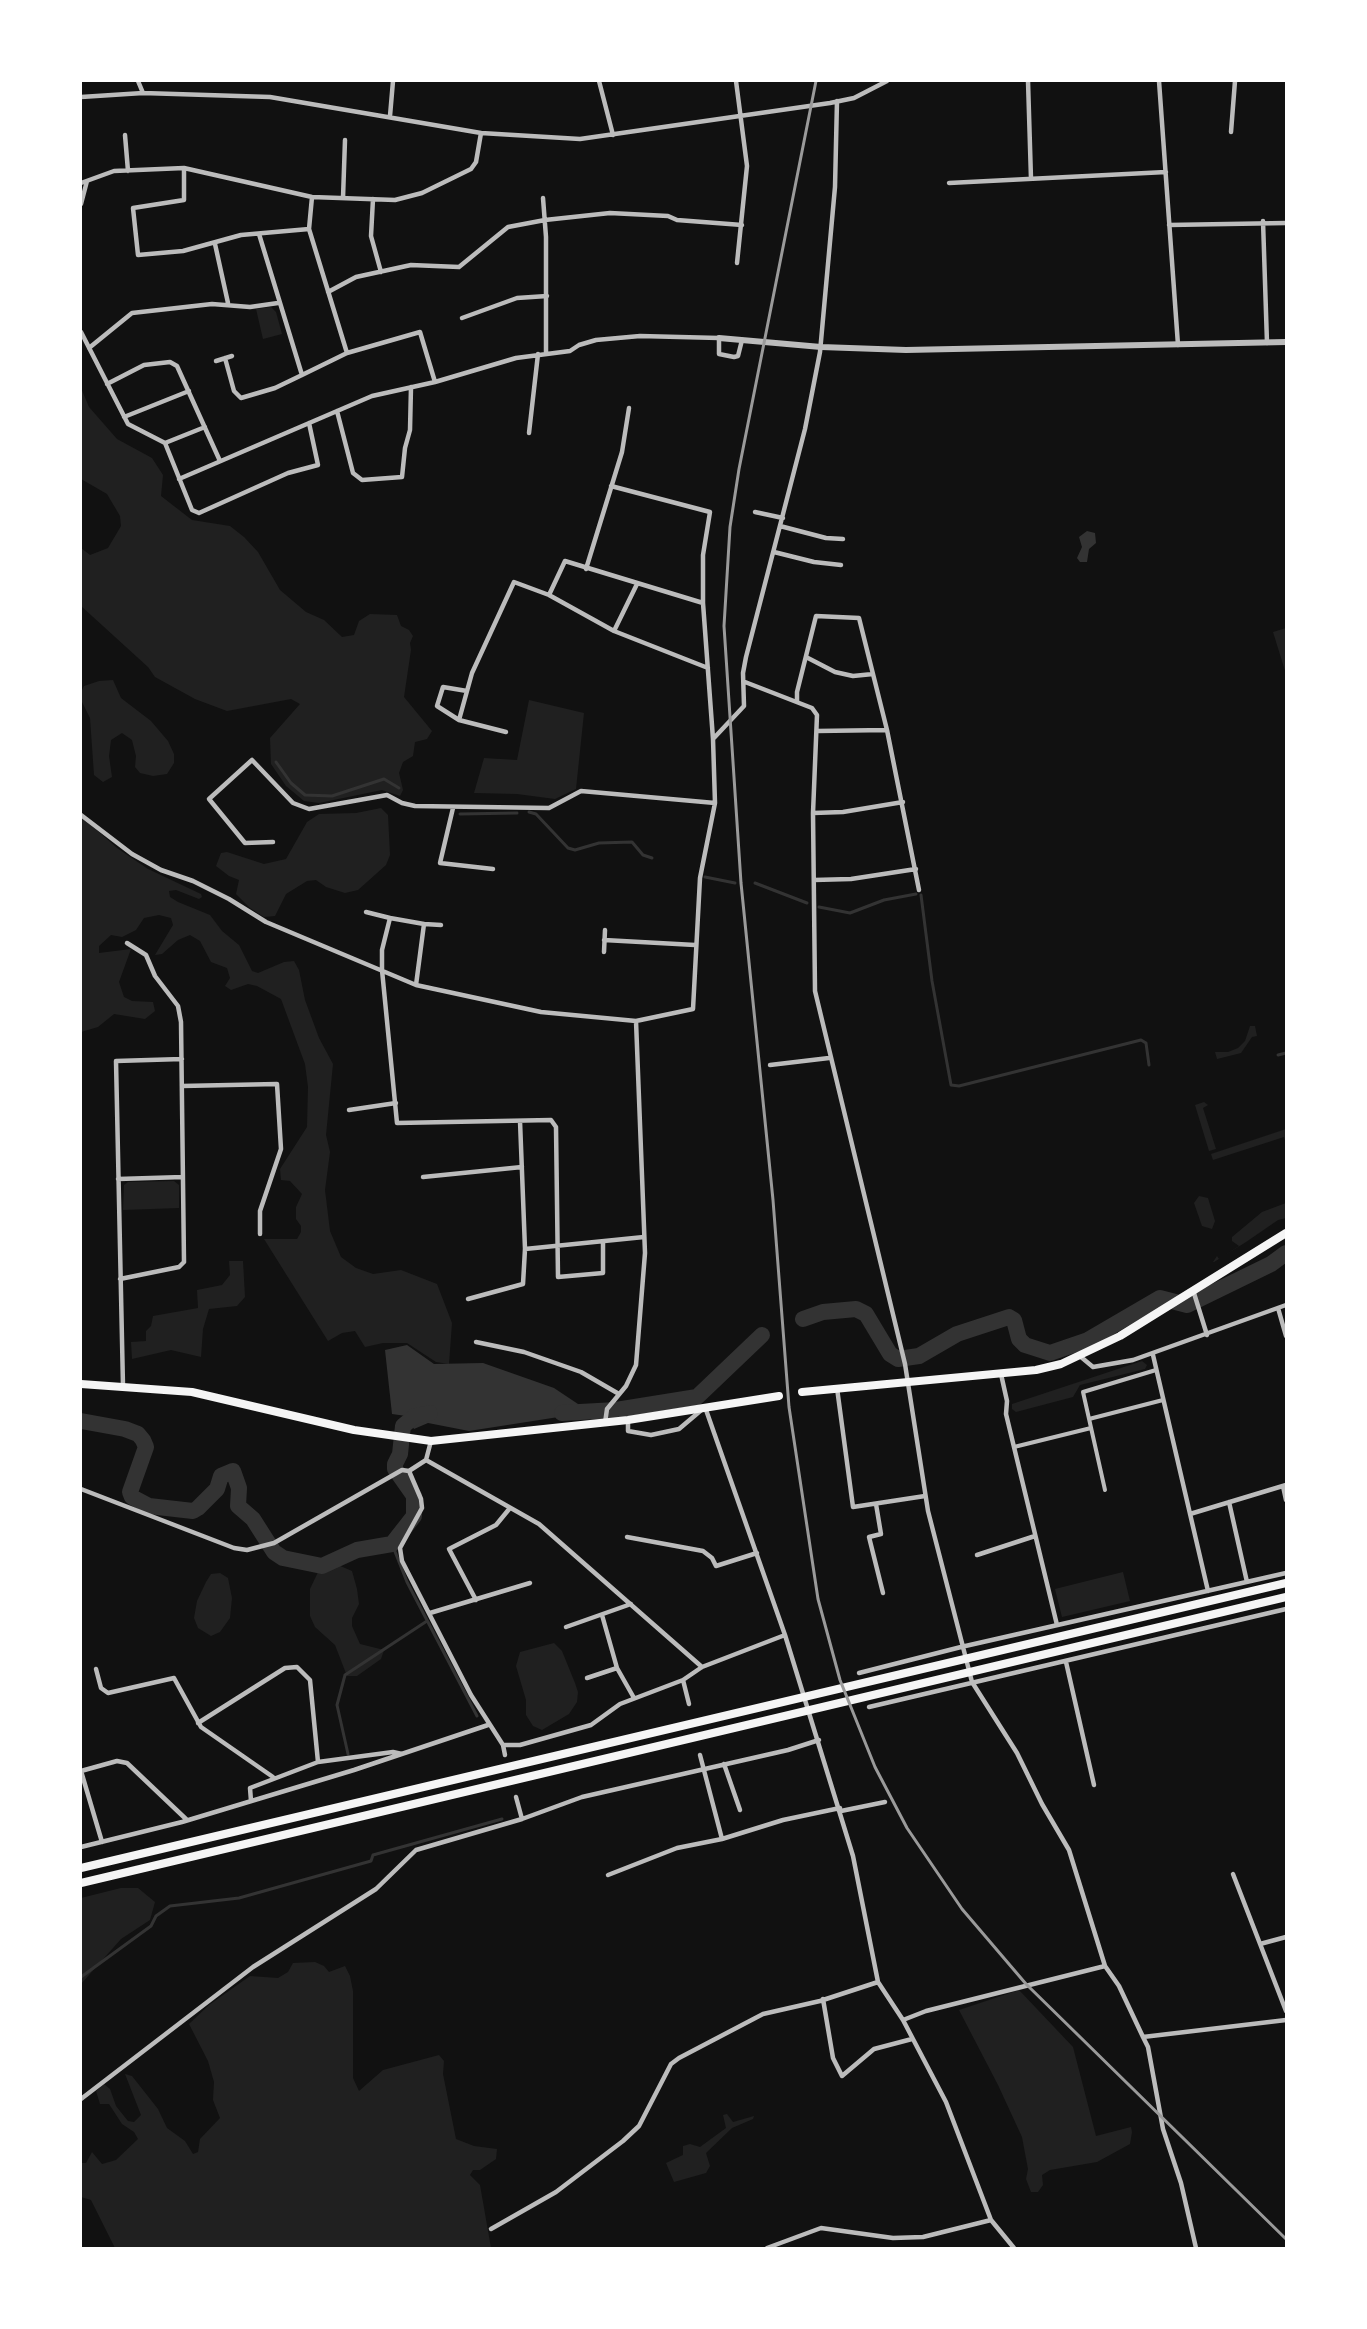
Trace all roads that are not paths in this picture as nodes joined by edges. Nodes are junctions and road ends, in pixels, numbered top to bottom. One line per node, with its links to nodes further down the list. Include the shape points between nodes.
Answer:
1 (138, 81): 9 (street)
2 (393, 81): 12 (street)
3 (599, 81): 17 (street)
4 (735, 81): 13 (street)
5 (887, 81): 11 (street, via 854,98)
6 (1028, 81): 22 (street)
7 (1159, 81): 21 (street)
8 (1235, 81): 14 (street)
9 (144, 93): 10 (street); 12 (street, via 270,97)
10 (81, 97)
11 (837, 101): 13 (street); 51 (street, via 835,187)
12 (390, 116): 15 (street)
13 (742, 117): 17 (street); 33 (street, via 747,166)
14 (1231, 132)
15 (481, 133): 17 (street, via 580,139); 28 (street, via 471,170 422,193 395,200)
16 (125, 135): 20 (street)
17 (613, 135)
18 (345, 140): 26 (street)
19 (184, 168): 20 (street); 25 (street); 37 (street, via 184,200 133,208 138,255)
20 (128, 171): 23 (street, via 114,171)
21 (1166, 172): 22 (street); 34 (street)
22 (1031, 179): 24 (street)
23 (84, 182): 29 (street)
24 (949, 183)
25 (312, 197): 26 (street); 35 (street)
26 (344, 198): 28 (street)
27 (543, 198): 30 (street)
28 (373, 199): 39 (street, via 371,236)
29 (81, 204)
30 (545, 220): 33 (street, via 610,213); 39 (street, via 508,227 459,267 411,265); 41 (street)
31 (1263, 221): 32 (street); 34 (street); 49 (street)
32 (1286, 223)
33 (742, 225): 38 (street)
34 (1169, 225): 50 (street)
35 (309, 229): 36 (street); 40 (street)
36 (259, 234): 37 (street, via 241,235); 43 (street)
37 (215, 244): 42 (street)
38 (737, 263)
39 (381, 272): 40 (street, via 356,277)
40 (328, 292): 53 (street)
41 (547, 296): 44 (street, via 517,298); 54 (street)
42 (228, 303): 43 (street, via 250,307); 52 (street, via 132,314)
43 (278, 303): 59 (street)
44 (462, 318)
45 (81, 332): 52 (street)
46 (720, 338): 47 (street); 47 (street, via 719,354 734,357 739,355); 54 (street, via 640,336 596,340 570,351)
47 (742, 340): 51 (street)
48 (1286, 342): 49 (street)
49 (1267, 343): 50 (street)
50 (1178, 345): 51 (street, via 966,350)
51 (821, 347): 75 (street)
52 (89, 348): 61 (street)
53 (346, 353): 59 (street); 60 (street, via 420,332)
54 (546, 353): 55 (street)
55 (538, 354): 60 (street); 69 (street)
56 (232, 356): 57 (street)
57 (225, 358): 58 (street); 59 (street, via 234,391 241,398)
58 (216, 361)
59 (302, 375)
60 (435, 382): 62 (street)
61 (107, 384): 63 (street, via 144,365 170,362 177,366); 66 (street)
62 (411, 387): 65 (street, via 372,396); 65 (street, via 410,430 402,477 362,480 353,473)
63 (189, 391): 66 (street); 68 (street)
64 (629, 408): 73 (street, via 622,452)
65 (337, 411): 67 (street)
66 (124, 417): 70 (street, via 128,424)
67 (309, 423): 71 (street); 72 (street, via 318,465 288,473 199,513 192,510)
68 (205, 427): 70 (street); 71 (street)
69 (529, 433)
70 (165, 443): 72 (street)
71 (220, 461): 72 (street)
72 (179, 479)
73 (611, 486): 80 (street); 83 (street, via 710,512 703,555)
74 (755, 512): 75 (street)
75 (783, 518): 76 (street)
76 (780, 526): 77 (street); 78 (street)
77 (843, 539)
78 (774, 552): 79 (street); 88 (street, via 747,652)
79 (841, 565)
80 (586, 569): 81 (street); 82 (street, via 565,561)
81 (637, 584): 83 (street); 84 (street)
82 (549, 596): 84 (street); 89 (street, via 514,582)
83 (703, 603): 86 (street)
84 (614, 631): 86 (street)
85 (806, 657): 87 (street, via 835,672 853,676); 87 (street, via 816,616 859,618); 90 (street)
86 (708, 669): 95 (street)
87 (873, 674): 92 (street)
88 (745, 682): 90 (street); 95 (street, via 741,711)
89 (467, 691): 91 (street); 91 (street, via 442,687 437,706)
90 (797, 702): 93 (street, via 816,711)
91 (459, 720): 94 (street)
92 (887, 730): 93 (street); 97 (street)
93 (817, 731): 99 (street)
94 (506, 732)
95 (713, 739): 96 (street)
96 (715, 802): 98 (street, via 581,791 549,807 525,811); 113 (street, via 701,875)
97 (903, 802): 99 (street); 103 (street)
98 (452, 811): 101 (street, via 402,803 387,795 309,809 293,802 252,760 208,800 245,843); 102 (street, via 440,863)
99 (813, 813): 104 (street)
100 (81, 814): 115 (street, via 132,855 230,899 266,922)
101 (273, 842)
102 (493, 869)
103 (916, 869): 104 (street); 105 (street)
104 (814, 880): 118 (street, via 815,991)
105 (919, 890)
106 (366, 912): 107 (street)
107 (390, 918): 108 (street); 115 (street, via 382,950)
108 (424, 924): 109 (street); 116 (street)
109 (441, 925)
110 (605, 930): 111 (street)
111 (604, 940): 113 (street); 114 (street)
112 (127, 942): 119 (street, via 146,955 155,976 178,1006)
113 (695, 945): 117 (street, via 693,1009)
114 (603, 952)
115 (382, 970): 116 (street); 122 (street)
116 (416, 986): 117 (street, via 541,1012)
117 (636, 1021): 131 (street)
118 (829, 1058): 120 (street); 147 (street)
119 (182, 1059): 121 (street); 128 (street, via 116,1062)
120 (770, 1065)
121 (182, 1086): 126 (street); 130 (street, via 277,1084 281,1149 260,1211)
122 (396, 1103): 123 (street); 124 (street, via 397,1123)
123 (349, 1110)
124 (520, 1121): 125 (street); 133 (street, via 551,1120 556,1127)
125 (522, 1167): 127 (street); 134 (street)
126 (183, 1177): 128 (street); 135 (street, via 184,1262 179,1267)
127 (423, 1177)
128 (118, 1179): 135 (street)
129 (1286, 1233): 136 (main road)
130 (260, 1234)
131 (644, 1237): 132 (street); 152 (street, via 636,1365)
132 (603, 1242): 133 (street); 133 (street, via 603,1273 558,1277)
133 (559, 1247): 134 (street)
134 (525, 1249): 137 (street, via 523,1284)
135 (120, 1279): 149 (street)
136 (1195, 1293): 140 (street); 144 (main road)
137 (468, 1299)
138 (1286, 1305): 139 (street)
139 (1278, 1308): 140 (street); 141 (street)
140 (1207, 1335): 143 (street)
141 (1286, 1336)
142 (476, 1342): 152 (street, via 524,1352 581,1372)
143 (1153, 1355): 144 (street, via 1093,1367); 145 (street)
144 (1081, 1357): 146 (main road, via 1036,1370)
145 (1156, 1370): 154 (street); 157 (street, via 1084,1390)
146 (1000, 1374): 147 (main road); 161 (street)
147 (908, 1380): 150 (main road); 167 (street)
148 (81, 1384): 149 (main road)
149 (123, 1386): 160 (main road, via 207,1395 336,1426)
150 (837, 1386): 151 (main road); 170 (street, via 853,1507)
151 (801, 1392)
152 (619, 1394): 156 (street, via 607,1409)
153 (779, 1396): 155 (main road)
154 (1163, 1400): 157 (street); 172 (street)
155 (705, 1407): 158 (main road); 158 (street, via 679,1429 651,1435 628,1431); 175 (street)
156 (605, 1419): 158 (main road); 160 (main road)
157 (1089, 1419): 159 (street)
158 (628, 1420)
159 (1091, 1428): 161 (street); 166 (street)
160 (431, 1441): 162 (street)
161 (1014, 1447): 173 (street)
162 (426, 1460): 163 (street); 171 (street)
163 (409, 1471): 165 (street, via 394,1474 274,1543 247,1550); 187 (street, via 422,1508 400,1548 402,1561)
164 (1284, 1486): 168 (street); 169 (street)
165 (81, 1489)
166 (1105, 1490)
167 (925, 1497): 170 (street); 192 (street)
168 (1286, 1500)
169 (1229, 1502): 172 (street); 178 (street)
170 (876, 1504): 182 (street, via 881,1534 869,1538)
171 (510, 1508): 184 (street, via 496,1525 449,1550); 185 (street, via 539,1524)
172 (1191, 1514): 181 (street)
173 (1035, 1536): 176 (street); 189 (street)
174 (627, 1537): 175 (street, via 703,1551 716,1566)
175 (757, 1553): 191 (street)
176 (977, 1554)
177 (1286, 1573): 178 (street)
178 (1247, 1582): 181 (street)
179 (530, 1583): 184 (street)
180 (1286, 1583): 226 (highway)
181 (1208, 1591): 189 (street)
182 (883, 1593)
183 (1286, 1597): 229 (highway)
184 (476, 1600): 187 (street)
185 (631, 1604): 188 (street); 194 (street)
186 (1286, 1609): 193 (street)
187 (430, 1613): 205 (street, via 446,1655)
188 (602, 1615): 190 (street); 195 (street)
189 (1057, 1625): 192 (street)
190 (566, 1628)
191 (785, 1635): 194 (street); 206 (street)
192 (961, 1647): 197 (street); 200 (street)
193 (1066, 1662): 200 (street); 215 (street)
194 (702, 1667): 199 (street)
195 (617, 1668): 198 (street); 201 (street)
196 (96, 1669): 204 (street, via 100,1688 108,1693 174,1678)
197 (859, 1673)
198 (587, 1678)
199 (683, 1680): 201 (street); 202 (street)
200 (972, 1682): 203 (street); 232 (street, via 1017,1753 1069,1850)
201 (634, 1698): 207 (street, via 591,1725 520,1745)
202 (689, 1704)
203 (869, 1707)
204 (198, 1723): 211 (street, via 285,1668 297,1667 310,1680); 214 (street)
205 (488, 1725): 207 (street); 208 (street)
206 (819, 1740): 212 (street); 220 (street)
207 (503, 1745): 209 (street)
208 (402, 1754): 211 (street); 217 (street)
209 (505, 1755)
210 (700, 1755): 213 (street)
211 (318, 1761): 214 (street)
212 (724, 1764): 213 (street); 219 (street)
213 (703, 1768): 221 (street, via 582,1797); 223 (street)
214 (273, 1777): 217 (street, via 250,1788)
215 (1094, 1785)
216 (516, 1797): 221 (street)
217 (251, 1801): 222 (street)
218 (885, 1802): 220 (street)
219 (740, 1810)
220 (840, 1810): 223 (street, via 783,1820); 233 (street, via 866,1911)
221 (522, 1819): 240 (street, via 416,1850 376,1889 253,1966)
222 (186, 1820): 224 (street); 224 (street, via 127,1763 117,1761 81,1772)
223 (722, 1839): 228 (street, via 677,1848)
224 (102, 1842): 225 (street)
225 (81, 1847)
226 (81, 1868)
227 (1233, 1874): 231 (street)
228 (608, 1875)
229 (81, 1883)
230 (1286, 1938): 231 (street)
231 (1260, 1944): 235 (street)
232 (1105, 1966): 236 (street); 238 (street, via 1115,1978)
233 (878, 1982): 234 (street); 236 (street)
234 (823, 1999): 239 (street, via 832,2058 842,2076 874,2049); 242 (street, via 760,2016 679,2058 671,2064 639,2126 623,2141 556,2192)
235 (1286, 2011)
236 (903, 2020): 239 (street)
237 (1286, 2020): 238 (street)
238 (1143, 2037): 245 (street, via 1163,2129)
239 (912, 2039): 241 (street, via 947,2104)
240 (81, 2099)
241 (991, 2220): 243 (street, via 893,2238 821,2228); 244 (street)
242 (491, 2229)
243 (767, 2248)
244 (1014, 2248)
245 (1196, 2248)

